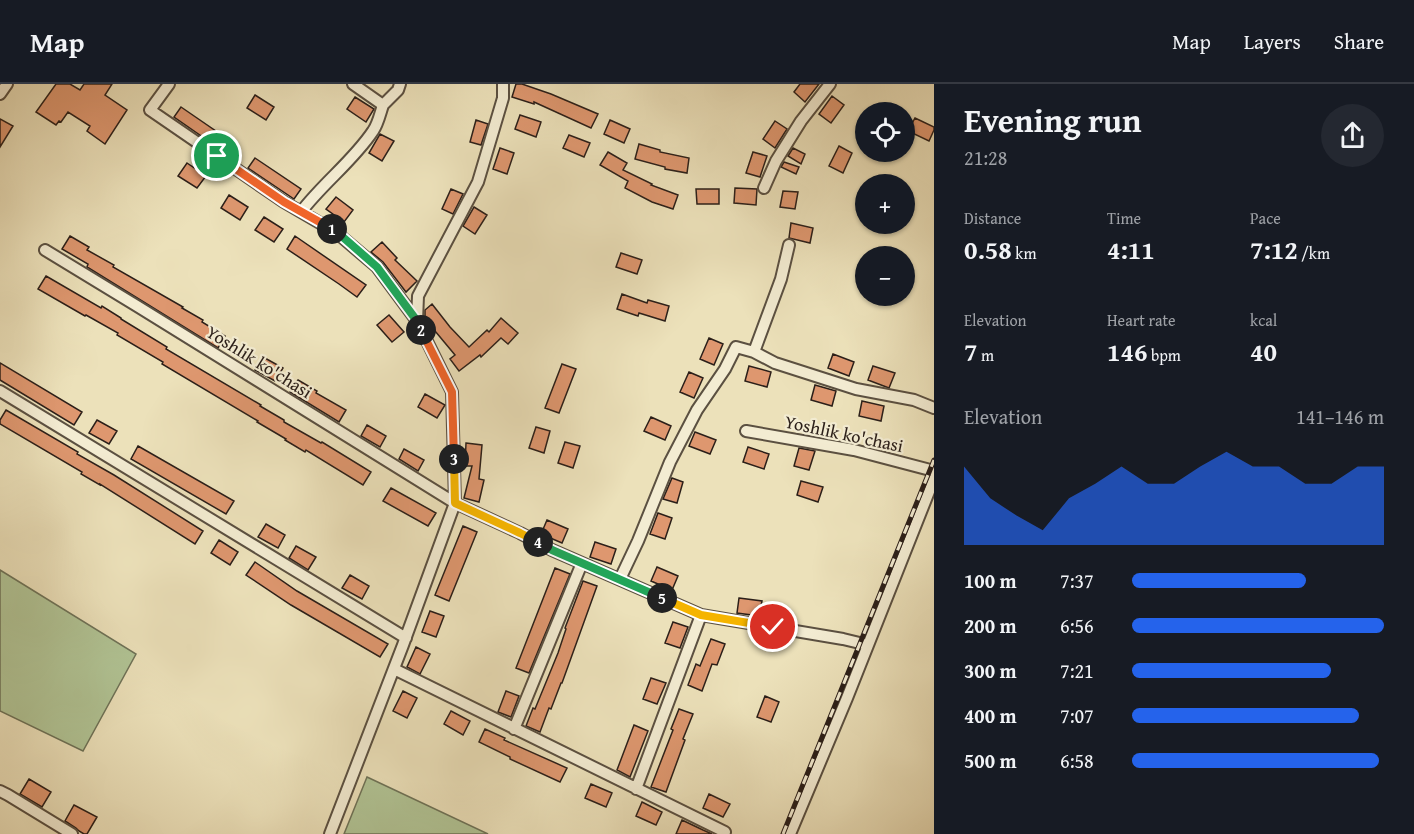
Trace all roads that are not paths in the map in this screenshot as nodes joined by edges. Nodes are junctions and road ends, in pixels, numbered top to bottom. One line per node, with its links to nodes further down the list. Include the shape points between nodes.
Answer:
1 (7, 84): 7 (street)
2 (169, 84): 10 (street, via 150,110)
3 (354, 84): 8 (street)
4 (400, 84): 8 (street)
5 (503, 84): 13 (street, via 503,98 478,182 418,296)
6 (830, 84): 9 (street, via 801,121)
7 (0, 94)
8 (383, 105): 10 (street, via 374,130)
9 (764, 188)
10 (301, 212): 13 (street, via 337,232 377,267)
11 (789, 245): 14 (street)
12 (45, 250): 20 (street, Yoshlik ko'chasi)
13 (417, 321): 20 (street, via 452,392)
14 (754, 352): 16 (street, via 775,363 856,389 914,400); 22 (street, via 736,347 697,410 670,462)
15 (0, 391): 24 (street)
16 (934, 408)
17 (746, 431): 18 (street, Yoshlik ko'chasi, via 854,450)
18 (934, 471)
19 (934, 479): 25 (street)
20 (455, 503): 21 (street, Yoshlik ko'chasi); 24 (street)
21 (582, 563): 22 (street, Yoshlik ko'chasi); 27 (street)
22 (620, 579): 23 (street, Yoshlik ko'chasi)
23 (701, 615): 25 (street, Yoshlik ko'chasi); 28 (street)
24 (405, 638): 26 (street)
25 (868, 645): 33 (street)
26 (394, 669): 27 (street); 32 (street)
27 (514, 729): 28 (street)
28 (636, 789): 30 (street)
29 (0, 791): 31 (street)
30 (725, 832)
31 (72, 834)
32 (330, 834)
33 (790, 834)

